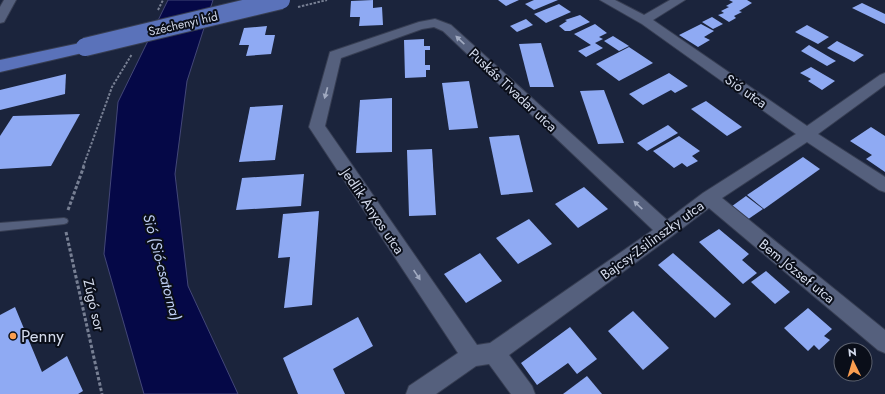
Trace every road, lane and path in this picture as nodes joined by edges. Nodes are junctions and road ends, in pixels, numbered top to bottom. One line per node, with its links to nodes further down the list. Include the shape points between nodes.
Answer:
1 (10, 0): 7 (street)
2 (162, 0): 6 (path)
3 (282, 0): 11 (main road, Széchenyi híd, bridge)
4 (606, 0): 8 (street, Sió utca)
5 (679, 0): 8 (street, via 650,16)
6 (154, 16)
7 (0, 19)
8 (646, 21): 13 (street, Sió utca)
9 (135, 48): 16 (path, via 112,87)
10 (336, 55): 18 (street, Puskás Tivadar utca, one-way to 10, via 447,28 435,23 419,26); 21 (street, Jedlik Ányos utca, one-way to 21, via 317,127)
11 (0, 66)
12 (885, 78): 13 (street, Bajcsy-Zsilinszky utca)
13 (807, 134): 14 (street, Sió utca); 15 (street, Bajcsy-Zsilinszky utca)
14 (885, 185)
15 (709, 198): 18 (street, Bajcsy-Zsilinszky utca); 19 (street, Bem József utca)
16 (64, 221): 17 (lane); 22 (path, Zúgó sor)
17 (0, 227)
18 (666, 231): 20 (street, Bajcsy-Zsilinszky utca)
19 (885, 343)
20 (494, 352): 21 (street, Bajcsy-Zsilinszky utca); 24 (street)
21 (472, 356): 23 (street, Bajcsy-Zsilinszky utca)
22 (102, 394)
23 (416, 394)
24 (524, 394)

